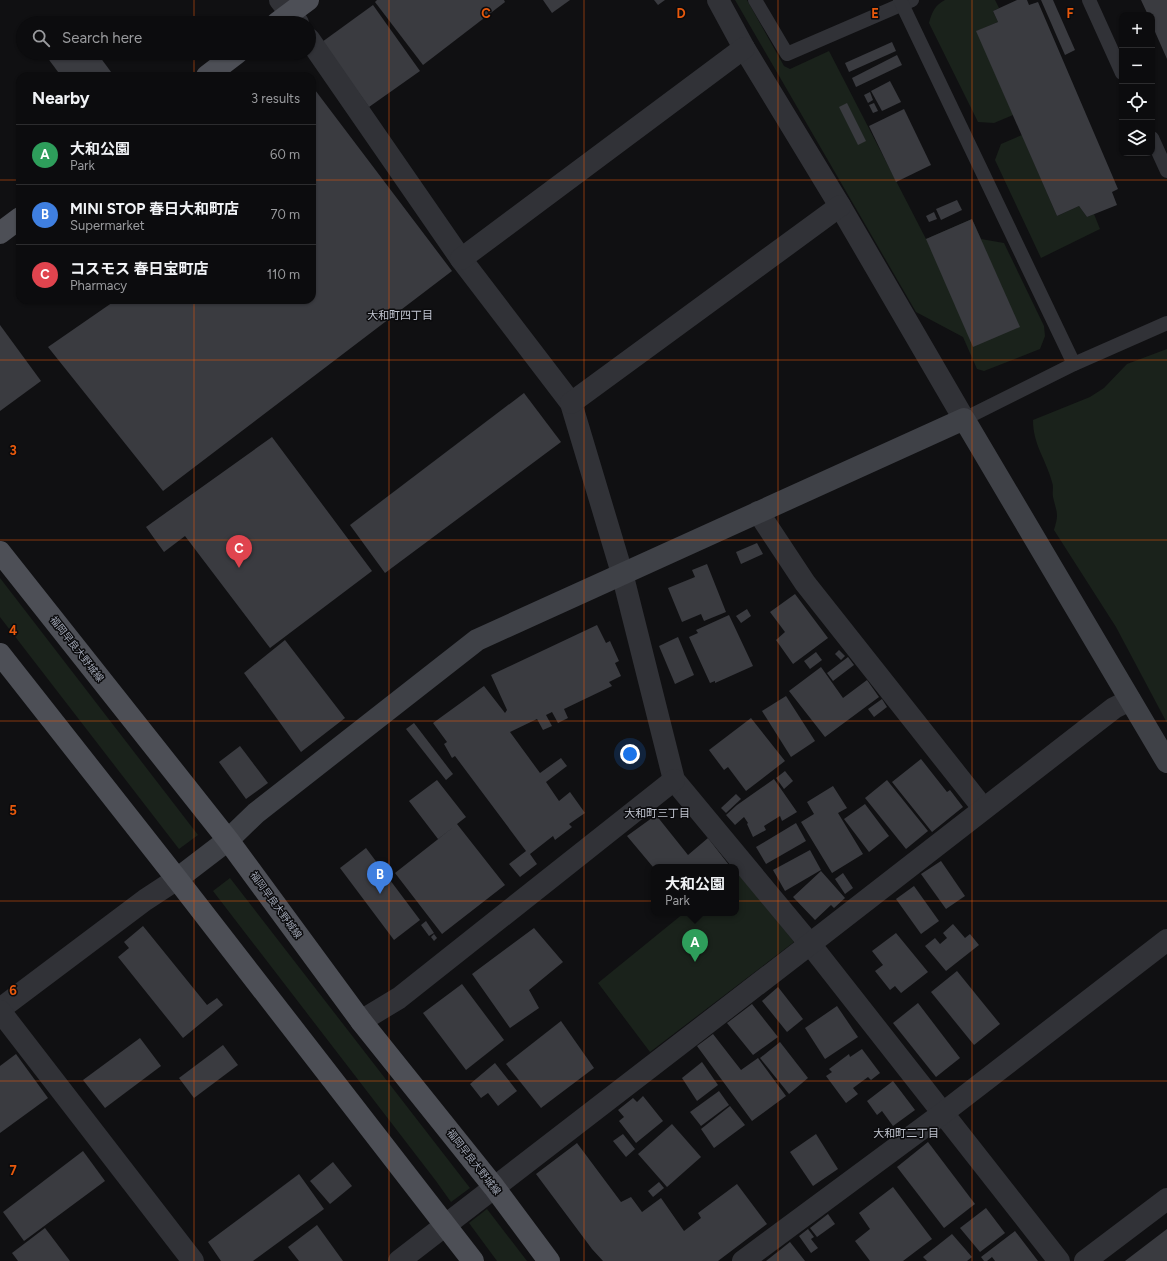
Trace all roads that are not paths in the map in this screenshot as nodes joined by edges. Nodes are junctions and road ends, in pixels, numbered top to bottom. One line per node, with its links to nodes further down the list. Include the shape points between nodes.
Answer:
1 (718, 0): 5 (street)
2 (755, 0): 4 (lane, via 786,54)
3 (1089, 0): 8 (lane)
4 (905, 1): 17 (lane)
5 (744, 48): 12 (street); 15 (street)
6 (316, 49): 15 (street)
7 (228, 60): 9 (main road)
8 (1119, 66)
9 (212, 72)
10 (1155, 145): 11 (lane)
11 (1167, 171)
12 (840, 206): 18 (street); 19 (street)
13 (16, 221): 14 (main road)
14 (0, 233)
15 (461, 259): 18 (street)
16 (1167, 323): 17 (lane)
17 (1074, 364): 19 (lane)
18 (571, 404): 22 (street)
19 (964, 420): 20 (street); 24 (street)
20 (758, 512): 22 (street); 27 (street, via 805,583)
21 (0, 552): 28 (main road, 福岡早良大野城線)
22 (622, 573): 26 (street); 28 (street, via 477,640 256,813)
23 (0, 654): 29 (main road)
24 (1130, 700): 25 (street); 27 (street, via 1114,708)
25 (1167, 762)
26 (674, 780): 31 (street); 33 (street, via 399,998)
27 (983, 808): 31 (street)
28 (228, 840): 29 (street); 33 (main road, 福岡早良大野城線)
29 (177, 879): 32 (street, via 144,900); 37 (main road)
30 (1167, 940): 34 (street)
31 (810, 944): 34 (street); 35 (street)
32 (0, 1010): 38 (street)
33 (361, 1021): 35 (main road, 福岡早良大野城線)
34 (943, 1113): 42 (street); 43 (street)
35 (494, 1187): 37 (street); 41 (main road, 福岡早良大野城線)
36 (1167, 1199): 44 (street)
37 (446, 1225): 39 (street); 40 (main road)
38 (193, 1261)
39 (399, 1261)
40 (473, 1261)
41 (549, 1261)
42 (744, 1261)
43 (1059, 1261)
44 (1085, 1261)

